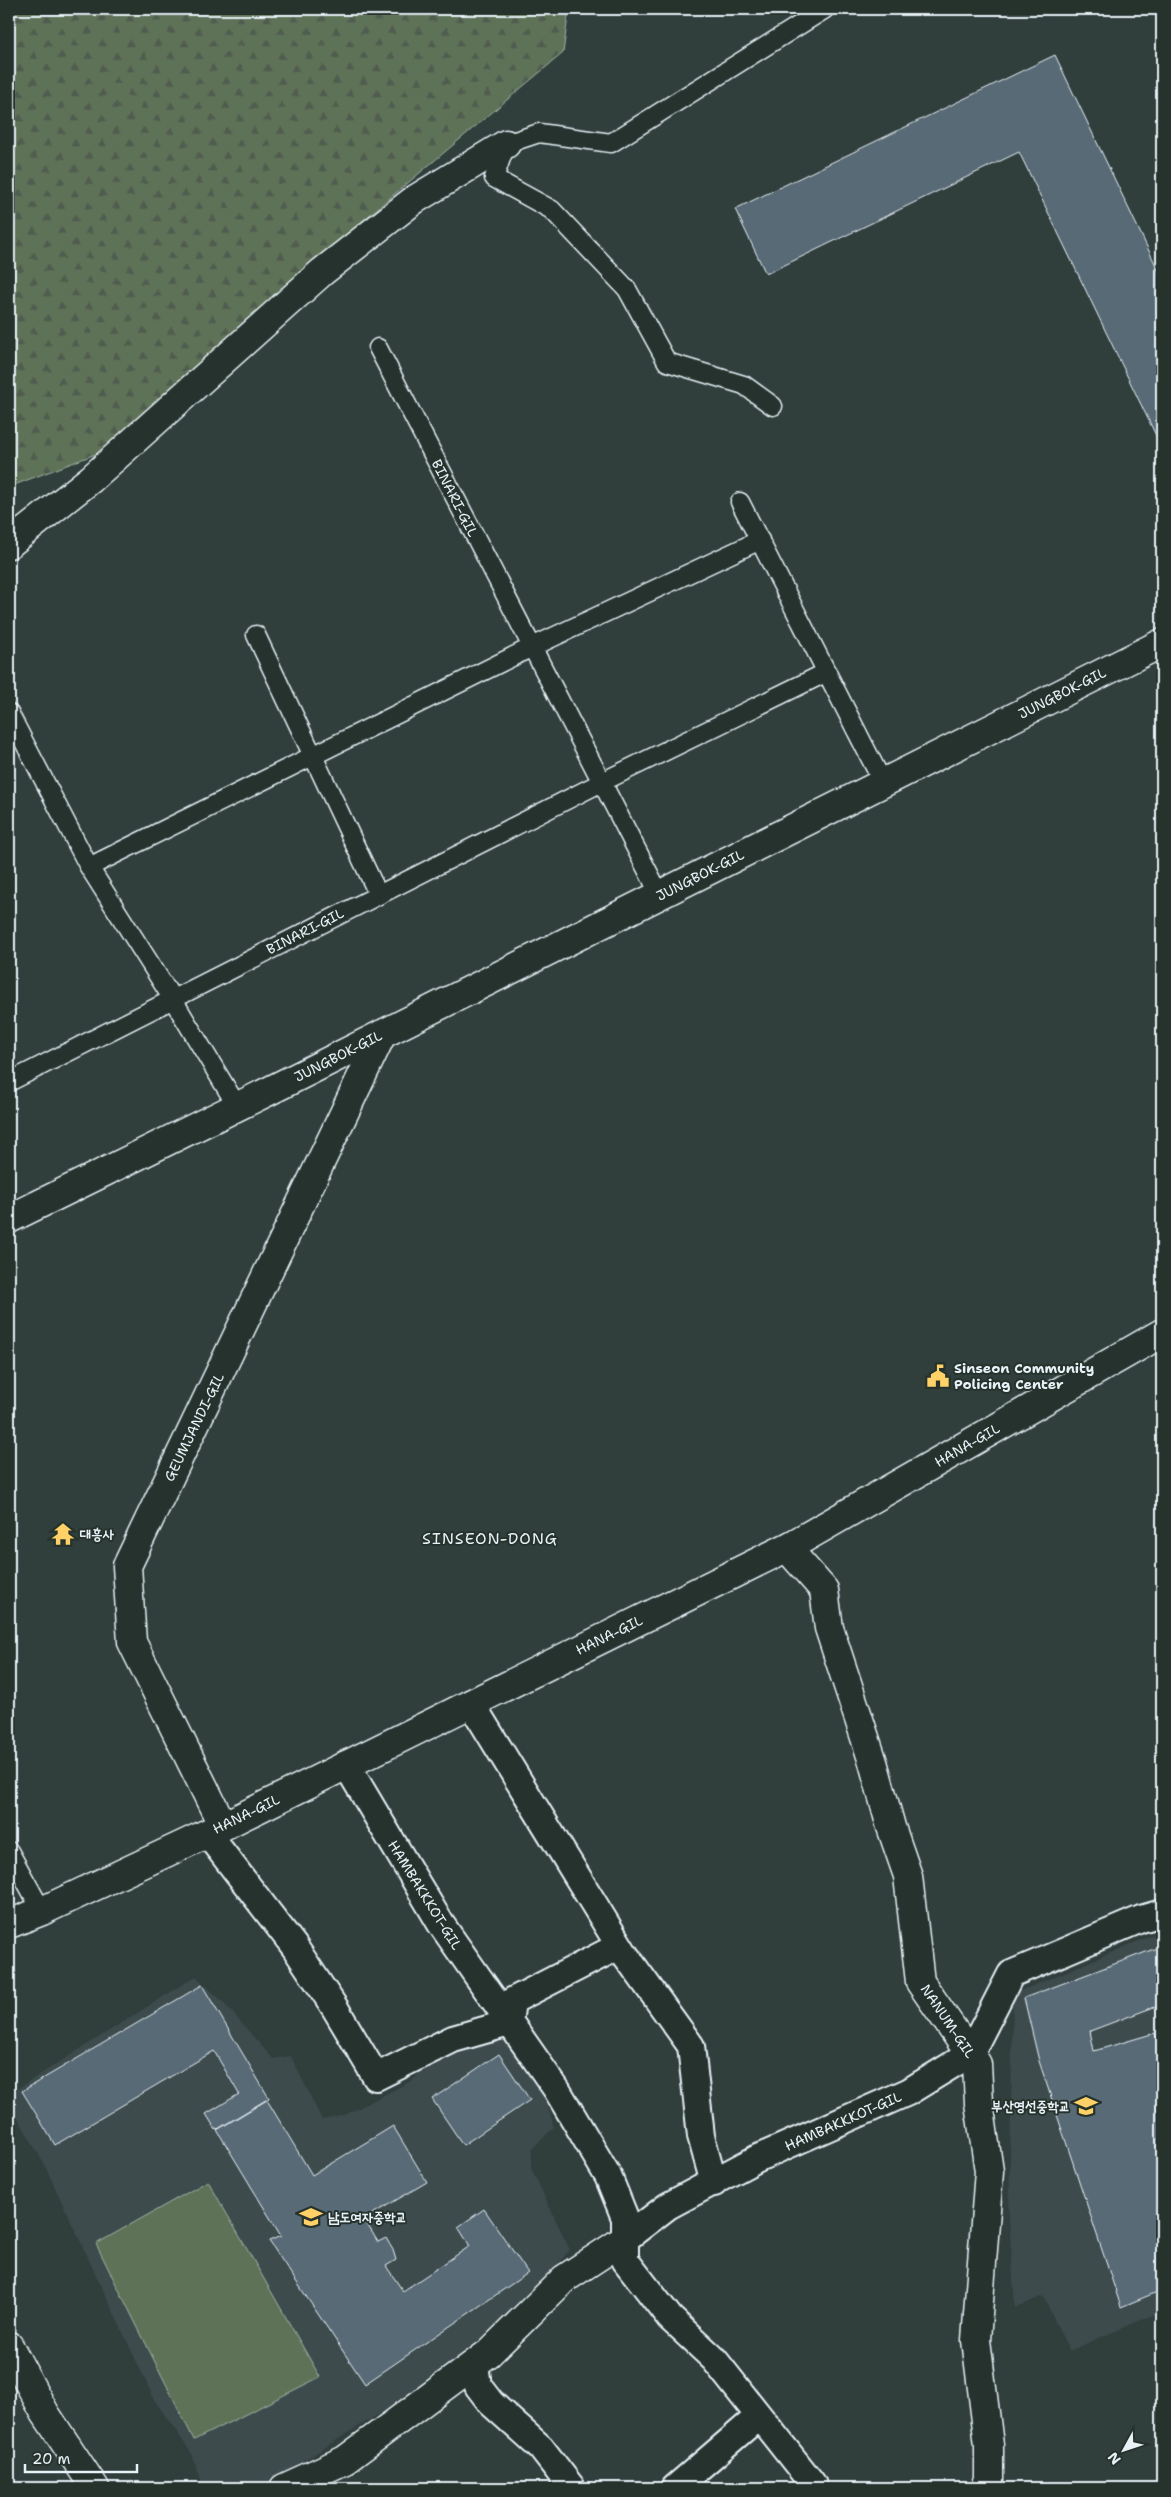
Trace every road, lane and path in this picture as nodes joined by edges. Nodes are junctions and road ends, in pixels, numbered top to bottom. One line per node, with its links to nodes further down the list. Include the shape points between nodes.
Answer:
1 (825, 9): 2 (lane, via 611,143 539,133)
2 (506, 144): 4 (lane, via 494,178 552,210 627,289 667,362 744,385); 7 (street, via 414,200 322,272 91,479)
3 (378, 348): 10 (lane, BINARI-GIL)
4 (773, 406)
5 (740, 502): 6 (lane)
6 (760, 540): 10 (lane); 11 (lane)
7 (9, 544)
8 (256, 635): 13 (lane)
9 (1162, 643): 15 (street, JUNGBOK-GIL)
10 (532, 647): 13 (lane); 14 (lane, BINARI-GIL)
11 (827, 672): 14 (lane, BINARI-GIL); 15 (lane)
12 (9, 713): 16 (lane)
13 (313, 756): 16 (lane); 17 (lane)
14 (602, 782): 17 (lane, BINARI-GIL); 18 (lane, BINARI-GIL)
15 (883, 783): 18 (street, JUNGBOK-GIL)
16 (89, 867): 19 (lane)
17 (378, 894): 19 (lane, BINARI-GIL)
18 (660, 895): 20 (street, JUNGBOK-GIL)
19 (172, 998): 21 (lane, BINARI-GIL); 22 (lane)
20 (382, 1034): 22 (street, JUNGBOK-GIL); 28 (street, GEUMJANDI-GIL, via 128,1566 132,1642)
21 (9, 1082)
22 (237, 1106): 23 (street, JUNGBOK-GIL)
23 (9, 1219)
24 (1162, 1333): 25 (street, HANA-GIL)
25 (792, 1545): 26 (street, HANA-GIL); 35 (street, NANUM-GIL, via 795,1557 824,1590 829,1628 908,1876 920,1982)
26 (471, 1703): 27 (street, HANA-GIL); 33 (street)
27 (346, 1764): 28 (street, HANA-GIL); 34 (street, HAMBAKKKOT-GIL, via 440,1924)
28 (215, 1829): 30 (street, HANA-GIL); 34 (street, via 294,1946 376,2077 453,2039)
29 (9, 1851): 30 (lane)
30 (42, 1911): 32 (street, HANA-GIL)
31 (1162, 1913): 35 (street, via 1011,1974)
32 (9, 1924)
33 (619, 1946): 34 (street, via 512,2001); 36 (street, via 691,2046 701,2136)
34 (509, 2023): 37 (street, HAMBAKKKOT-GIL, via 557,2090 608,2176 625,2218)
35 (970, 2054): 36 (street, HAMBAKKKOT-GIL, via 908,2092 758,2158); 47 (street, NANUM-GIL, via 977,2064 989,2172 976,2340 989,2446)
36 (714, 2183): 37 (street, HAMBAKKKOT-GIL, via 668,2206)
37 (625, 2239): 39 (street, via 564,2279); 40 (street, HAMBAKKKOT-GIL, via 625,2260 670,2318 714,2360)
38 (9, 2346): 42 (street, via 46,2413)
39 (475, 2364): 41 (street, via 345,2460); 44 (street, via 478,2386 491,2403 541,2448)
40 (759, 2416): 45 (street); 46 (street, HAMBAKKKOT-GIL)
41 (328, 2479): 43 (street)
42 (95, 2488)
43 (284, 2488)
44 (572, 2488)
45 (674, 2488)
46 (814, 2488)
47 (986, 2488)

